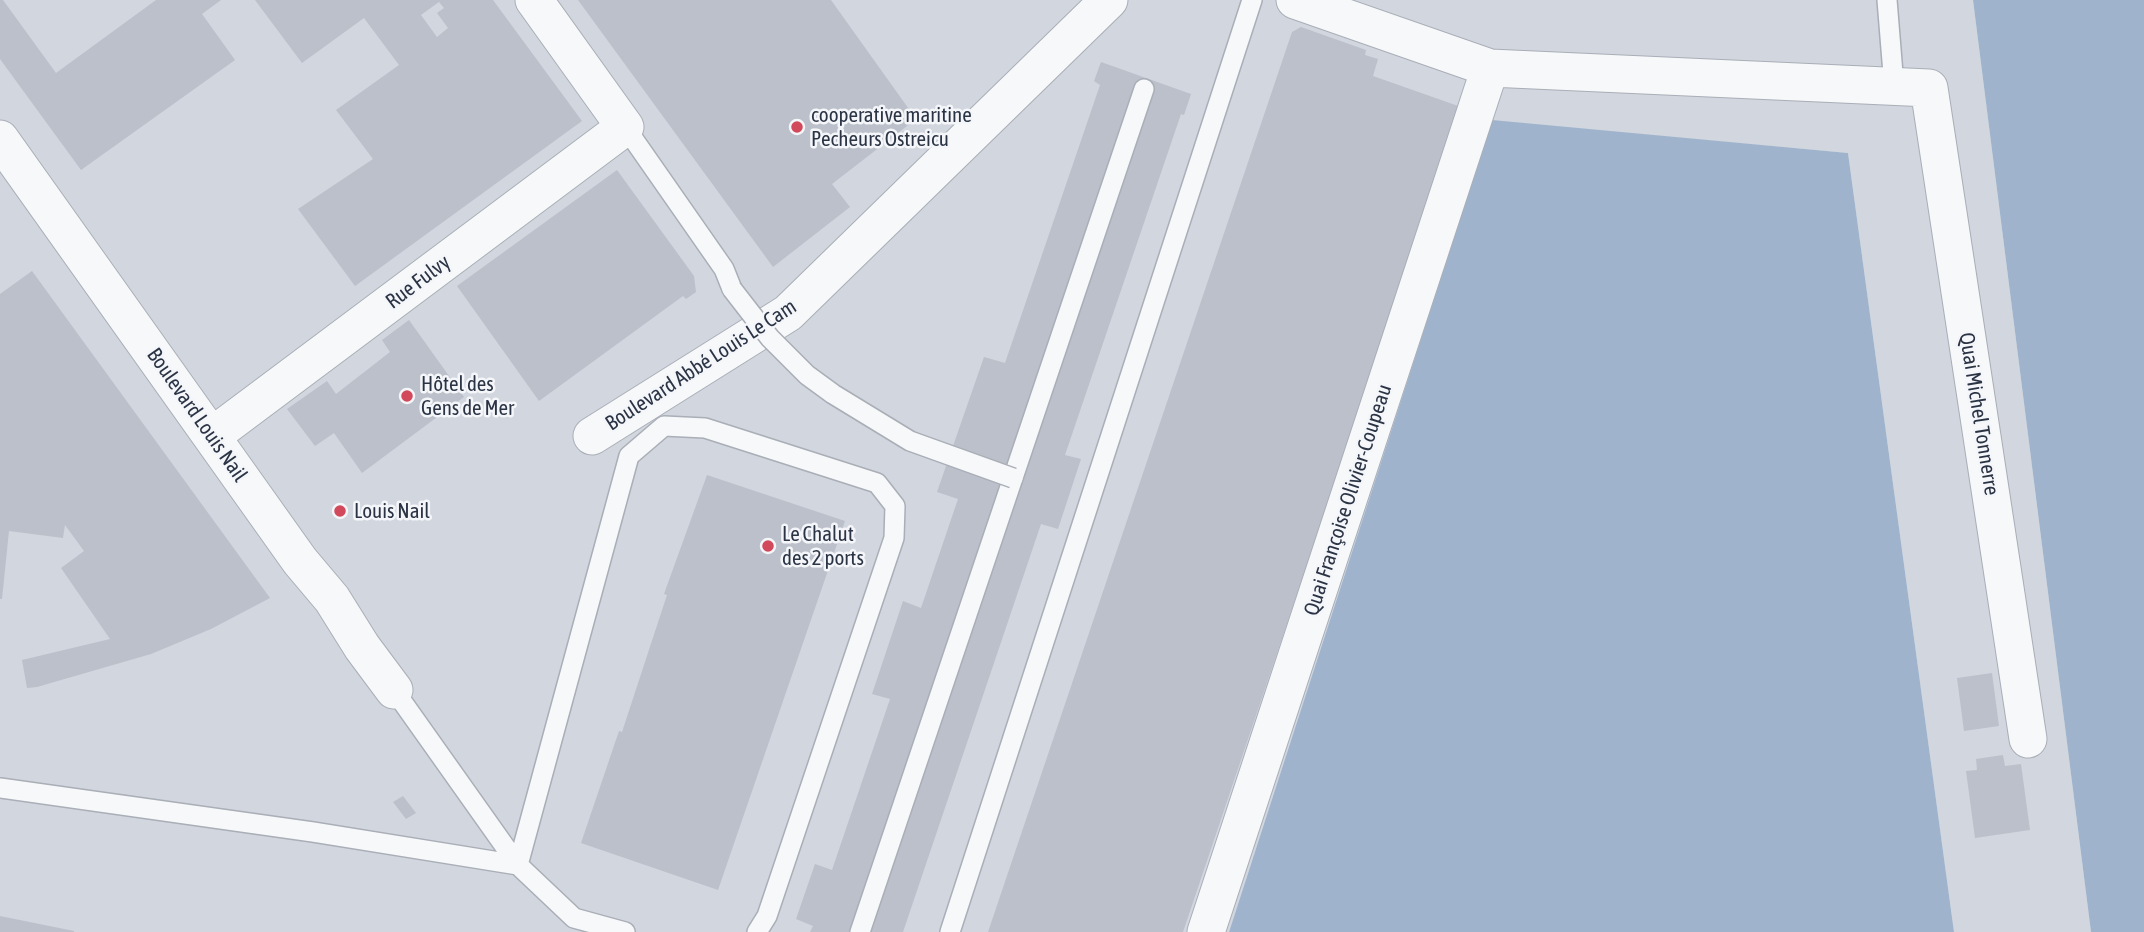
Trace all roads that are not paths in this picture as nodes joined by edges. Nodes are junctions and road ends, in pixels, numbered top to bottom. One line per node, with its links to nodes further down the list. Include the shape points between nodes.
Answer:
1 (534, 0): 9 (street)
2 (1109, 0): 12 (street, Boulevard Abbé Louis Le Cam, via 788,313)
3 (1252, 0): 21 (lane)
4 (1295, 0): 6 (street)
5 (1887, 0): 7 (lane)
6 (1490, 68): 7 (street); 22 (street, Quai Françoise Olivier-Coupeau)
7 (1912, 87): 15 (street, Quai Michel Tonnerre)
8 (1144, 89): 13 (lane)
9 (625, 127): 11 (street, Rue Fulvy); 13 (lane, bridge, via 754,319 807,375 910,441)
10 (0, 139): 11 (street, Boulevard Louis Nail)
11 (212, 436): 14 (street, Boulevard Louis Nail)
12 (592, 436)
13 (1013, 478): 20 (lane)
14 (394, 690): 17 (lane)
15 (2028, 739)
16 (0, 788): 17 (lane)
17 (518, 865): 18 (lane, via 574,918); 19 (lane, via 629,456 664,426 705,428 877,483 895,506 894,538 767,916)
18 (625, 932)
19 (757, 932)
20 (860, 932)
21 (950, 932)
22 (1206, 932)

